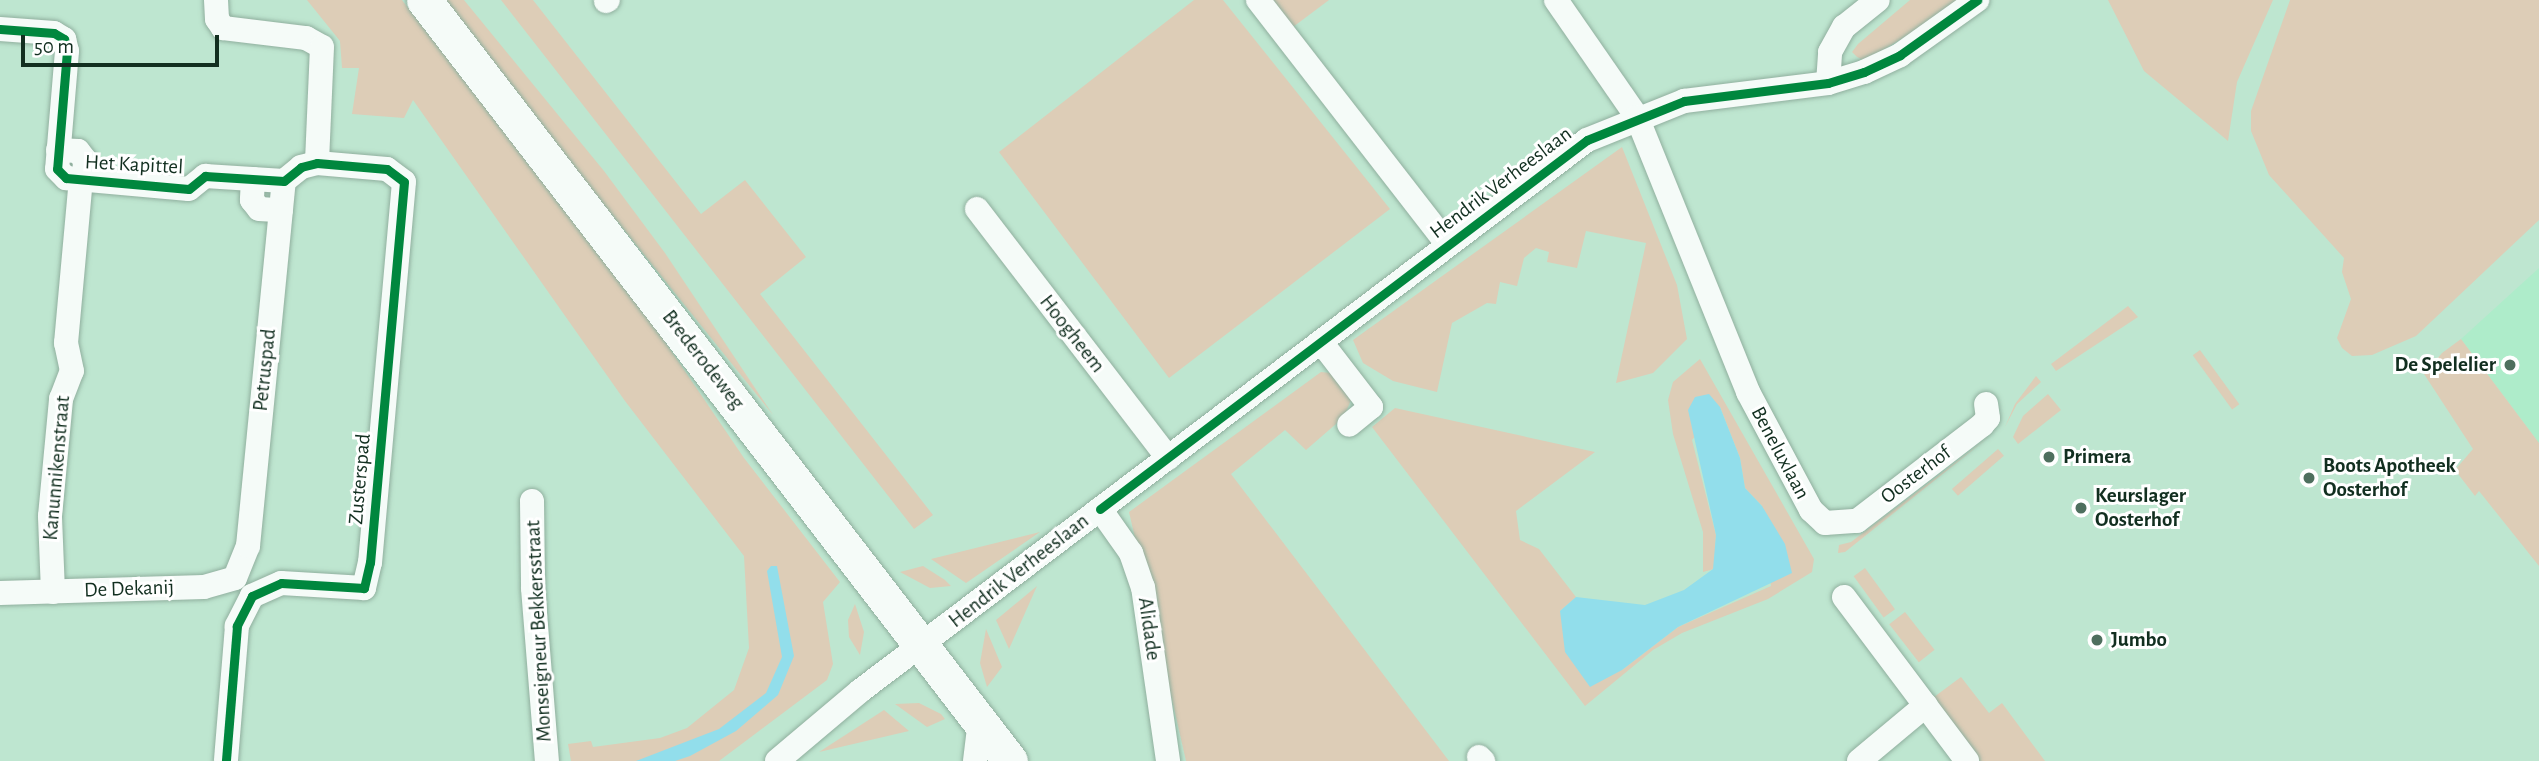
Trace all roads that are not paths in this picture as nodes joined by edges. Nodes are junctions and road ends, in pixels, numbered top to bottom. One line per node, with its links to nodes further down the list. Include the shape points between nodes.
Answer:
1 (216, 0): 10 (street, via 217,19 223,28 306,38 322,47)
2 (424, 0): 28 (main road, Brederodeweg)
3 (1258, 0): 16 (street)
4 (1556, 0): 9 (street, Beneluxlaan)
5 (1878, 0): 8 (street, via 1844,27 1830,52)
6 (1977, 0): 8 (street, Hendrik Verheeslaan, via 1900,55)
7 (0, 29): 11 (street, Het Kapittel, via 54,33 64,39 67,51 57,169 66,178)
8 (1828, 83): 9 (street, Hendrik Verheeslaan, via 1684,101)
9 (1637, 117): 16 (street, Hendrik Verheeslaan, via 1587,140); 23 (street, Beneluxlaan, via 1748,392 1811,510)
10 (317, 163): 13 (street, via 301,167); 31 (street, Zusterspad, via 387,169 404,181 370,562 364,588 281,583 252,596 237,626)
11 (82, 179): 12 (street, Het Kapittel, via 189,189 205,176); 25 (street, Kanunnikenstraat, via 66,343 72,371 61,399 50,516)
12 (253, 179): 13 (street, Het Kapittel); 15 (street, via 252,200 259,209)
13 (284, 181): 15 (street, Petruspad)
14 (977, 209): 20 (street, Hoogheem)
15 (281, 210): 24 (street, Petruspad)
16 (1447, 244): 17 (street, Hendrik Verheeslaan)
17 (1321, 342): 19 (street, via 1371,407); 20 (street, Hendrik Verheeslaan)
18 (1986, 404): 23 (street, Oosterhof, via 1988,418 1982,425 1866,514 1857,520)
19 (1349, 425)
20 (1168, 458): 22 (street, Hendrik Verheeslaan)
21 (532, 501): 32 (street, Monseigneur Bekkersstraat, via 533,588)
22 (1100, 509): 28 (street, Hendrik Verheeslaan); 36 (street, Alidade, via 1131,553 1143,587)
23 (1825, 523)
24 (245, 560): 25 (street, De Dekanij, via 235,578 204,587)
25 (53, 592): 26 (street, De Dekanij)
26 (0, 593)
27 (1844, 597): 29 (street)
28 (921, 646): 30 (main road, Brederodeweg); 33 (street, Hendrik Verheeslaan)
29 (1926, 705): 37 (street); 38 (street)
30 (980, 722): 34 (street); 35 (main road, Brederodeweg)
31 (226, 761)
32 (547, 761)
33 (777, 761)
34 (975, 761)
35 (1010, 761)
36 (1168, 761)
37 (1859, 761)
38 (1967, 761)

